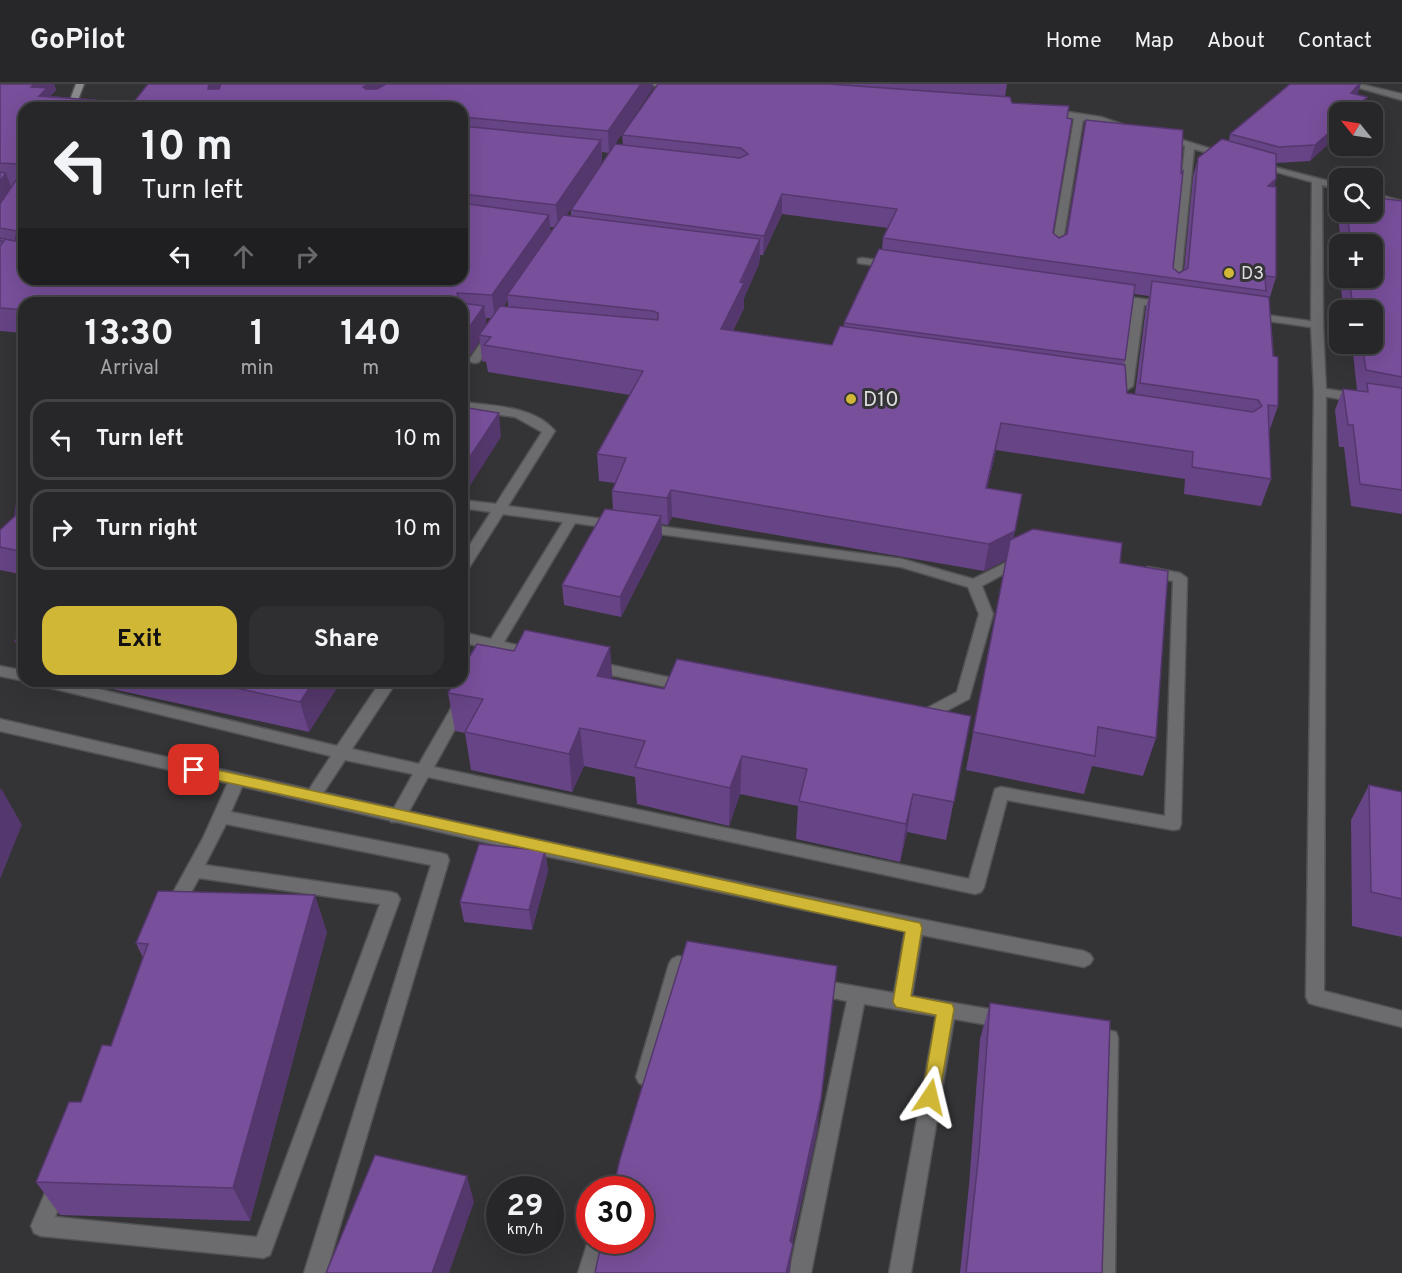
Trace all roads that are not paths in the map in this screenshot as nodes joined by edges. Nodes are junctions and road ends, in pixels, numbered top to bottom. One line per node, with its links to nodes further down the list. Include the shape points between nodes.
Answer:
1 (80, 84): 6 (street)
2 (648, 84): 4 (street, via 659,90)
3 (1349, 84): 5 (street)
4 (692, 88)
5 (1402, 97)
6 (73, 102)
7 (1040, 112): 8 (street)
8 (1079, 116): 9 (street); 18 (street)
9 (1134, 129)
10 (1156, 136): 11 (street)
11 (1190, 145): 12 (street); 21 (street)
12 (1232, 157)
13 (1243, 160): 14 (street)
14 (1317, 180): 15 (street); 26 (street)
15 (1329, 183)
16 (1383, 199): 17 (street)
17 (1402, 204)
18 (1056, 253)
19 (862, 261): 20 (street)
20 (909, 268)
21 (1175, 288)
22 (1106, 297): 23 (street)
23 (1139, 301): 24 (street); 29 (street)
24 (1183, 307)
25 (1239, 315): 26 (street)
26 (1317, 325): 30 (street)
27 (497, 326): 28 (street)
28 (475, 360)
29 (1123, 389)
30 (1320, 392): 31 (street); 68 (street, via 1315,997)
31 (1368, 400)
32 (468, 407): 34 (street, via 521,414 538,420 549,431)
33 (468, 505): 34 (street)
34 (499, 509): 35 (street); 37 (street)
35 (571, 519): 39 (street, via 902,563); 41 (street)
36 (1034, 553): 39 (street)
37 (468, 558)
38 (1135, 570): 54 (street, via 1180,578 1173,824 1001,793 975,887)
39 (974, 584): 51 (street, via 986,614 964,695 915,721)
40 (468, 639): 41 (street)
41 (493, 645): 42 (street); 44 (street)
42 (551, 657)
43 (574, 662): 50 (street)
44 (482, 666)
45 (0, 671): 46 (street)
46 (18, 675)
47 (470, 686): 54 (street)
48 (68, 687): 53 (street)
49 (385, 687): 53 (street)
50 (700, 689)
51 (905, 722)
52 (0, 725): 55 (street)
53 (341, 753): 54 (street); 56 (street)
54 (425, 769): 58 (street)
55 (237, 780): 56 (street); 57 (street)
56 (312, 797): 58 (street)
57 (220, 816): 59 (street); 74 (street, via 441,860)
58 (398, 817): 61 (street)
59 (193, 870): 60 (street); 72 (street, via 391,899 263,1248 42,1226)
60 (166, 921)
61 (914, 928): 62 (street); 66 (street)
62 (1084, 959)
63 (723, 972): 71 (street, via 678,964)
64 (801, 985): 65 (street)
65 (857, 995): 66 (street); 76 (street)
66 (902, 1002): 67 (street)
67 (946, 1009): 69 (street); 77 (street)
68 (1402, 1019)
69 (1028, 1024)
70 (1086, 1034): 78 (street, via 1109,1038)
71 (639, 1100)
72 (64, 1172)
73 (594, 1254): 75 (street)
74 (315, 1273)
75 (589, 1273)
76 (800, 1273)
77 (900, 1273)
78 (1104, 1273)

